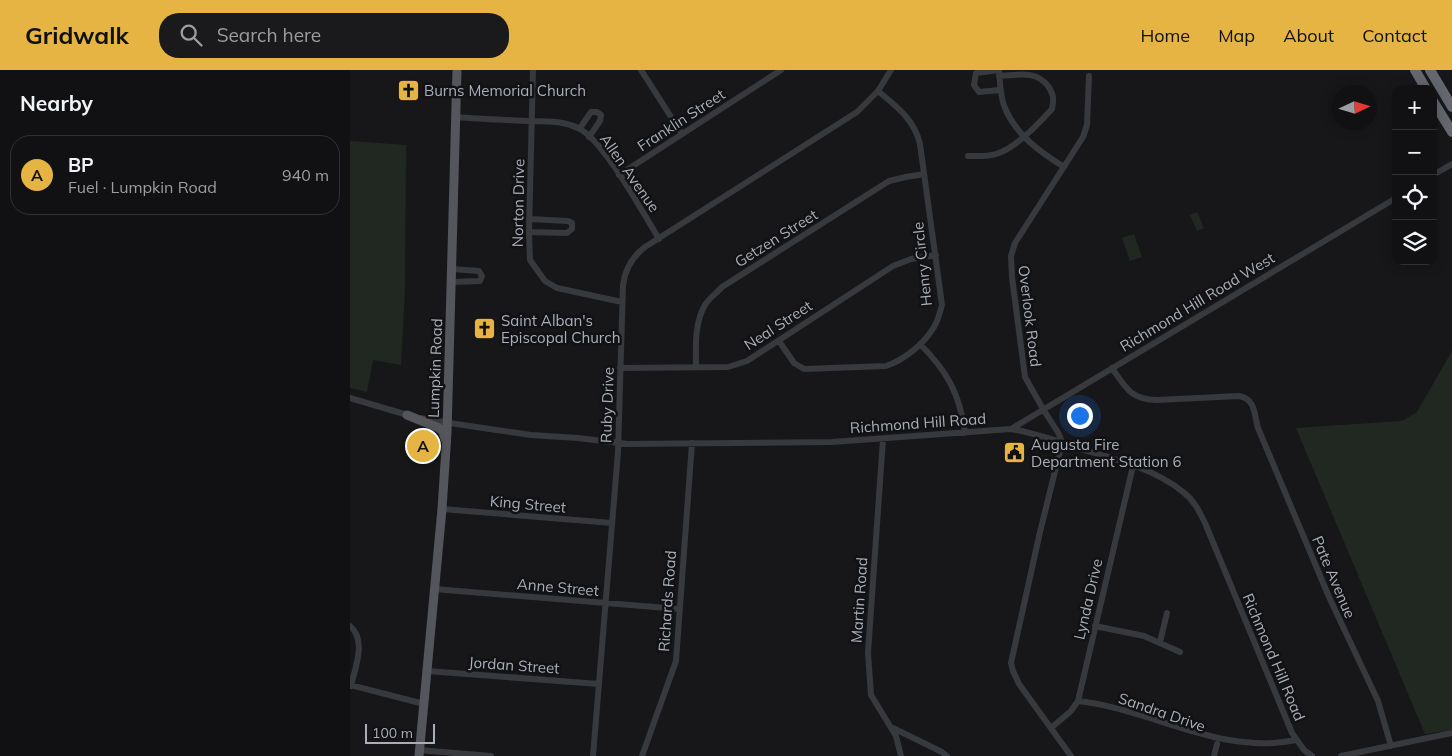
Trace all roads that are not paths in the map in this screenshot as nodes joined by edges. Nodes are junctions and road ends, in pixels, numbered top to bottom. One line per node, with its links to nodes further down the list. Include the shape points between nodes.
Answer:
1 (457, 70): 15 (main road, Lumpkin Road)
2 (533, 70): 16 (street, Norton Drive)
3 (641, 70): 19 (street)
4 (781, 70): 19 (street, Franklin Street)
5 (891, 70): 12 (street, Ruby Drive)
6 (1415, 70): 10 (highway)
7 (1430, 70): 13 (highway)
8 (999, 72): 11 (street); 11 (street, via 976,73 974,85 979,92); 20 (street, via 1038,75 1053,93 1052,109)
9 (1089, 76): 24 (street, Overlook Road, via 1087,125)
10 (1424, 85)
11 (1000, 90): 20 (street, via 1004,108)
12 (878, 91): 26 (street, Henry Circle, via 912,122 919,138); 31 (street, Ruby Drive, via 849,117)
13 (1452, 107)
14 (1437, 108): 18 (highway)
15 (456, 118): 16 (street, Allen Avenue); 33 (main road, Lumpkin Road)
16 (532, 121): 17 (street, Allen Avenue, via 557,121); 29 (street, Norton Drive)
17 (580, 128): 21 (street, Allen Avenue); 21 (street, via 591,112 597,112 600,121)
18 (1452, 132)
19 (682, 134): 27 (street, Franklin Street)
20 (1024, 136): 22 (street, via 995,154); 24 (street, via 1043,154)
21 (589, 137): 27 (street, Allen Avenue)
22 (968, 156)
23 (1452, 164): 25 (street)
24 (1064, 166): 42 (street, Overlook Road, via 1014,244 1011,256 1026,377)
25 (1437, 173)
26 (924, 174): 32 (street, Henry Circle); 39 (street, Getzen Street, via 889,181 722,287 700,316 696,334)
27 (619, 175): 31 (street, Allen Avenue)
28 (1392, 200): 40 (street, Richmond Hill Road West)
29 (529, 219): 30 (street, Norton Drive); 30 (street, via 568,221 573,226 567,233)
30 (529, 232): 35 (street, Norton Drive, via 530,260 545,280 557,288)
31 (659, 239): 35 (street, Ruby Drive, via 641,251 629,265 623,281)
32 (936, 255): 36 (street, Neal Street, via 893,266); 37 (street, Henry Circle, via 942,305 934,327)
33 (452, 269): 34 (main road, Lumpkin Road); 34 (street, via 480,271 482,276 480,281)
34 (452, 282): 44 (main road, Lumpkin Road)
35 (622, 302): 38 (street, Ruby Drive)
36 (778, 341): 37 (street, Henry Circle, via 794,363 804,369 886,366 897,362); 39 (street, Neal Street, via 747,361 728,367)
37 (920, 344): 46 (street, via 951,382 962,408)
38 (620, 368): 39 (street, Neal Street); 49 (street, Ruby Drive)
39 (696, 368)
40 (1112, 368): 42 (street, Richmond Hill Road West); 73 (street, Pate Avenue, via 1126,388 1138,397 1157,400 1239,396 1251,402 1329,597 1378,702)
41 (350, 398): 43 (street, Richmond Hill Road)
42 (1043, 409): 45 (street, Richmond Hill Road West); 51 (street, Overlook Road)
43 (407, 415): 44 (street, Richmond Hill Road); 48 (main road, via 439,428)
44 (448, 422): 48 (main road, Lumpkin Road); 49 (street, Richmond Hill Road, via 531,435)
45 (1011, 429): 46 (street, Richmond Hill Road); 51 (street, Richmond Hill Road)
46 (965, 432): 47 (street, Richmond Hill Road)
47 (883, 439): 50 (street, Richmond Hill Road); 68 (street, Martin Road, via 868,653 872,696)
48 (446, 441): 53 (main road, Lumpkin Road)
49 (618, 443): 50 (street, Richmond Hill Road); 54 (street, Ruby Drive)
50 (692, 443): 57 (street, Richards Road)
51 (1062, 443): 52 (street, Richmond Hill Road); 69 (street, via 1011,663 1019,684)
52 (1133, 466): 60 (street, Lynda Drive); 71 (street, Richmond Hill Road, via 1176,486 1199,511)
53 (442, 509): 54 (street, King Street); 55 (main road, Lumpkin Road)
54 (612, 523): 56 (street, Ruby Drive)
55 (434, 589): 56 (street, Anne Street); 63 (main road, Lumpkin Road)
56 (605, 603): 57 (street, Anne Street); 64 (street, Ruby Drive)
57 (679, 609): 79 (street, Richards Road, via 675,666)
58 (1167, 613): 61 (street)
59 (350, 626): 65 (street, via 359,640)
60 (1094, 626): 61 (street); 66 (street, Lynda Drive)
61 (1160, 642): 62 (street)
62 (1180, 652)
63 (427, 670): 64 (street, Jordan Street); 67 (main road, Lumpkin Road)
64 (599, 684): 78 (street, Ruby Drive)
65 (350, 686): 67 (street)
66 (1078, 700): 69 (street, Lynda Drive, via 1071,711); 72 (street, Sandra Drive, via 1112,707 1182,735)
67 (424, 704): 76 (main road, Lumpkin Road)
68 (892, 727): 80 (street, Martin Road); 81 (street)
69 (1051, 728): 82 (street)
70 (1452, 733): 73 (street)
71 (1296, 740): 75 (street); 84 (street, Richmond Hill Road)
72 (1217, 744): 74 (street, Sandra Drive); 83 (street)
73 (1391, 746): 85 (street)
74 (1244, 750)
75 (1253, 750)
76 (419, 753): 77 (street)
77 (491, 756)
78 (592, 756)
79 (642, 756)
80 (900, 756)
81 (947, 756)
82 (1072, 756)
83 (1214, 756)
84 (1312, 756)
85 (1342, 756)

